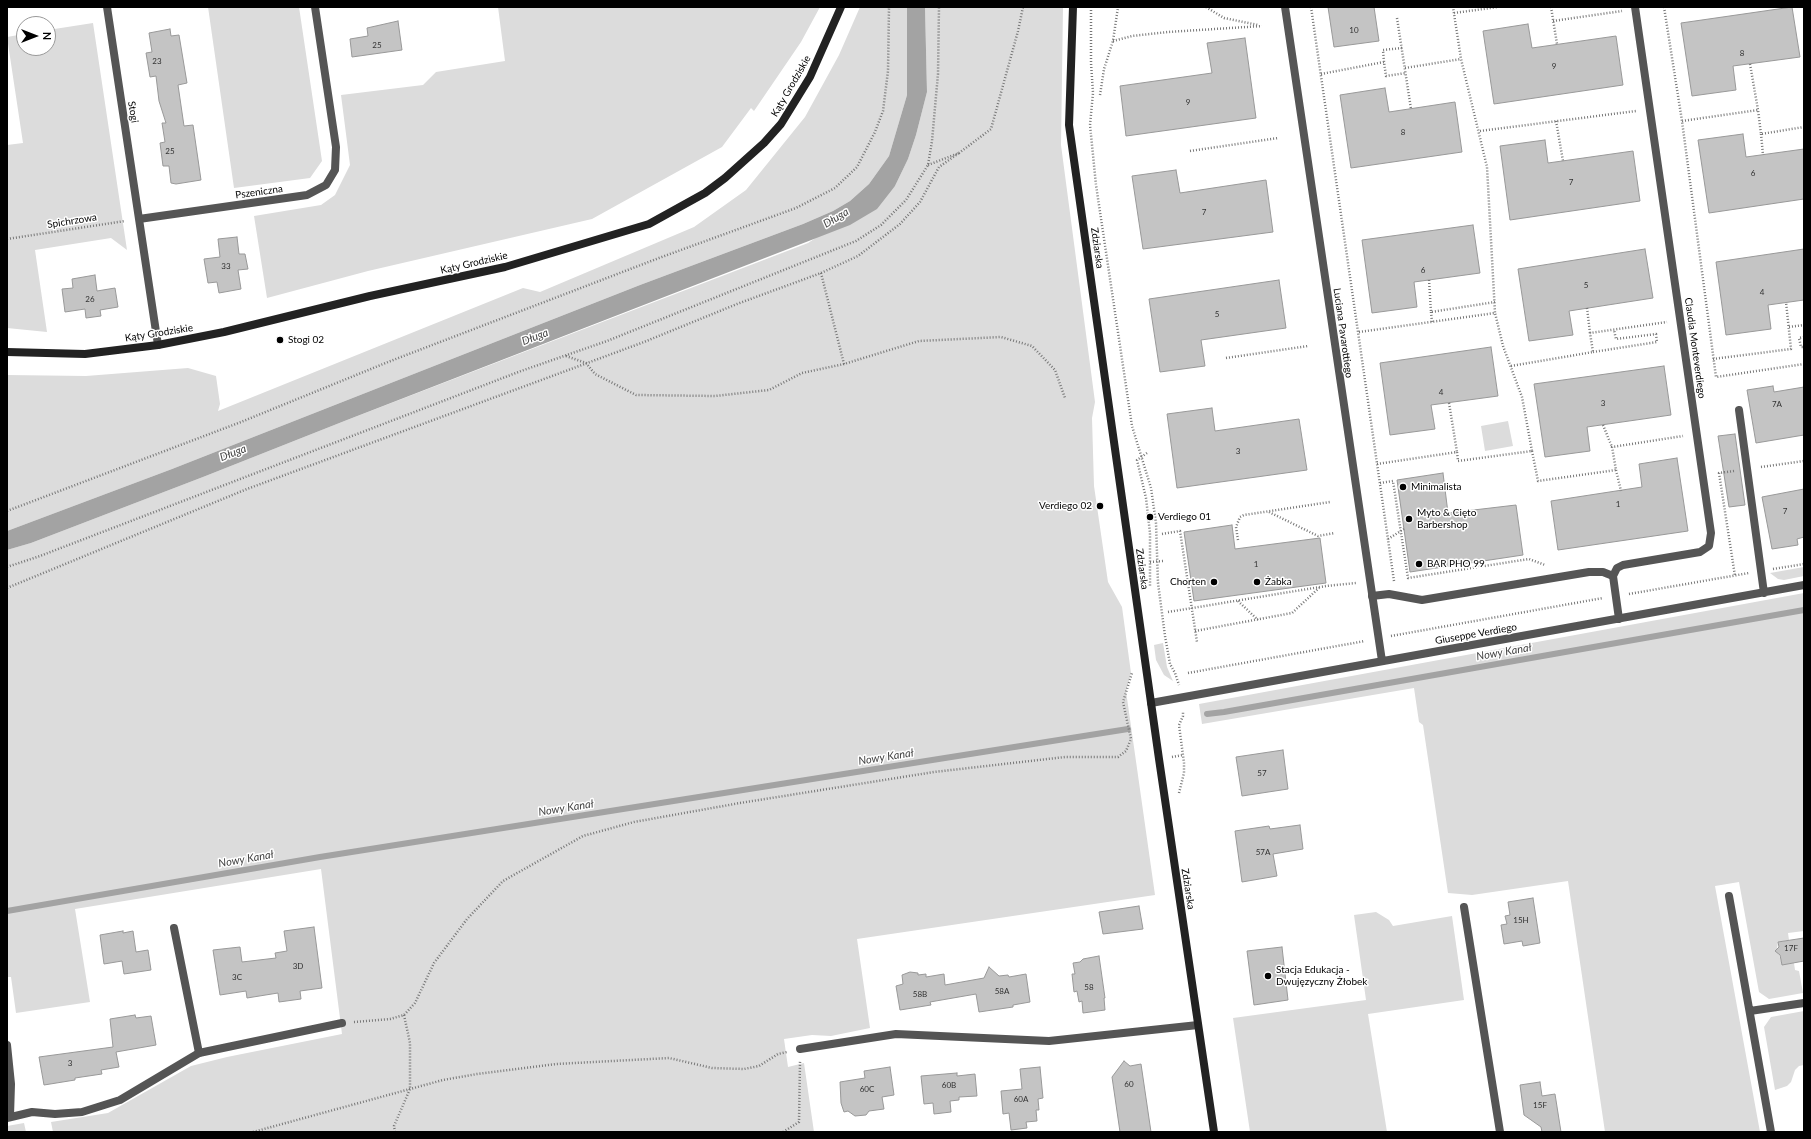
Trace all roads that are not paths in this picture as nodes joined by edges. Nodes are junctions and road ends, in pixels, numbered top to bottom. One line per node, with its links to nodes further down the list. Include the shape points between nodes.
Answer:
1 (107, 7): 7 (street, Stogi)
2 (315, 7): 7 (street, Pszeniczna, via 336,147 335,170 326,185 307,195)
3 (841, 7): 8 (street, Kąty Grodziskie, via 810,77 776,129 726,178 680,208 648,224 505,267)
4 (1072, 7): 17 (street, Zdziarska, via 1069,125)
5 (1285, 7): 14 (street, Luciana Pavarottiego)
6 (1635, 7): 11 (street, Claudia Monteverdiego, via 1711,532 1709,546 1700,552 1623,565 1617,568)
7 (139, 219): 8 (street)
8 (158, 345): 9 (street, Kąty Grodziskie, via 85,354)
9 (7, 352)
10 (1740, 410): 13 (street)
11 (1613, 576): 14 (street, via 1597,571 1422,600 1396,594); 15 (street)
12 (1804, 585): 13 (street, Giuseppe Verdiego)
13 (1764, 592): 15 (street, Giuseppe Verdiego)
14 (1372, 596): 16 (street, Luciana Pavarottiego)
15 (1620, 619): 16 (street, Giuseppe Verdiego)
16 (1382, 661): 17 (street, Giuseppe Verdiego)
17 (1151, 703): 24 (street, Zdziarska)
18 (1729, 896): 22 (street)
19 (1464, 907): 30 (street)
20 (174, 928): 27 (street)
21 (1804, 1003): 22 (street)
22 (1750, 1011): 31 (street)
23 (342, 1023): 27 (street)
24 (1198, 1025): 26 (street, via 1049,1041 896,1034); 29 (street, Zdziarska)
25 (7, 1045): 28 (street, via 11,1084)
26 (800, 1049)
27 (199, 1053): 28 (street, via 120,1100 82,1112 32,1112)
28 (8, 1117)
29 (1214, 1132)
30 (1500, 1132)
31 (1771, 1132)

